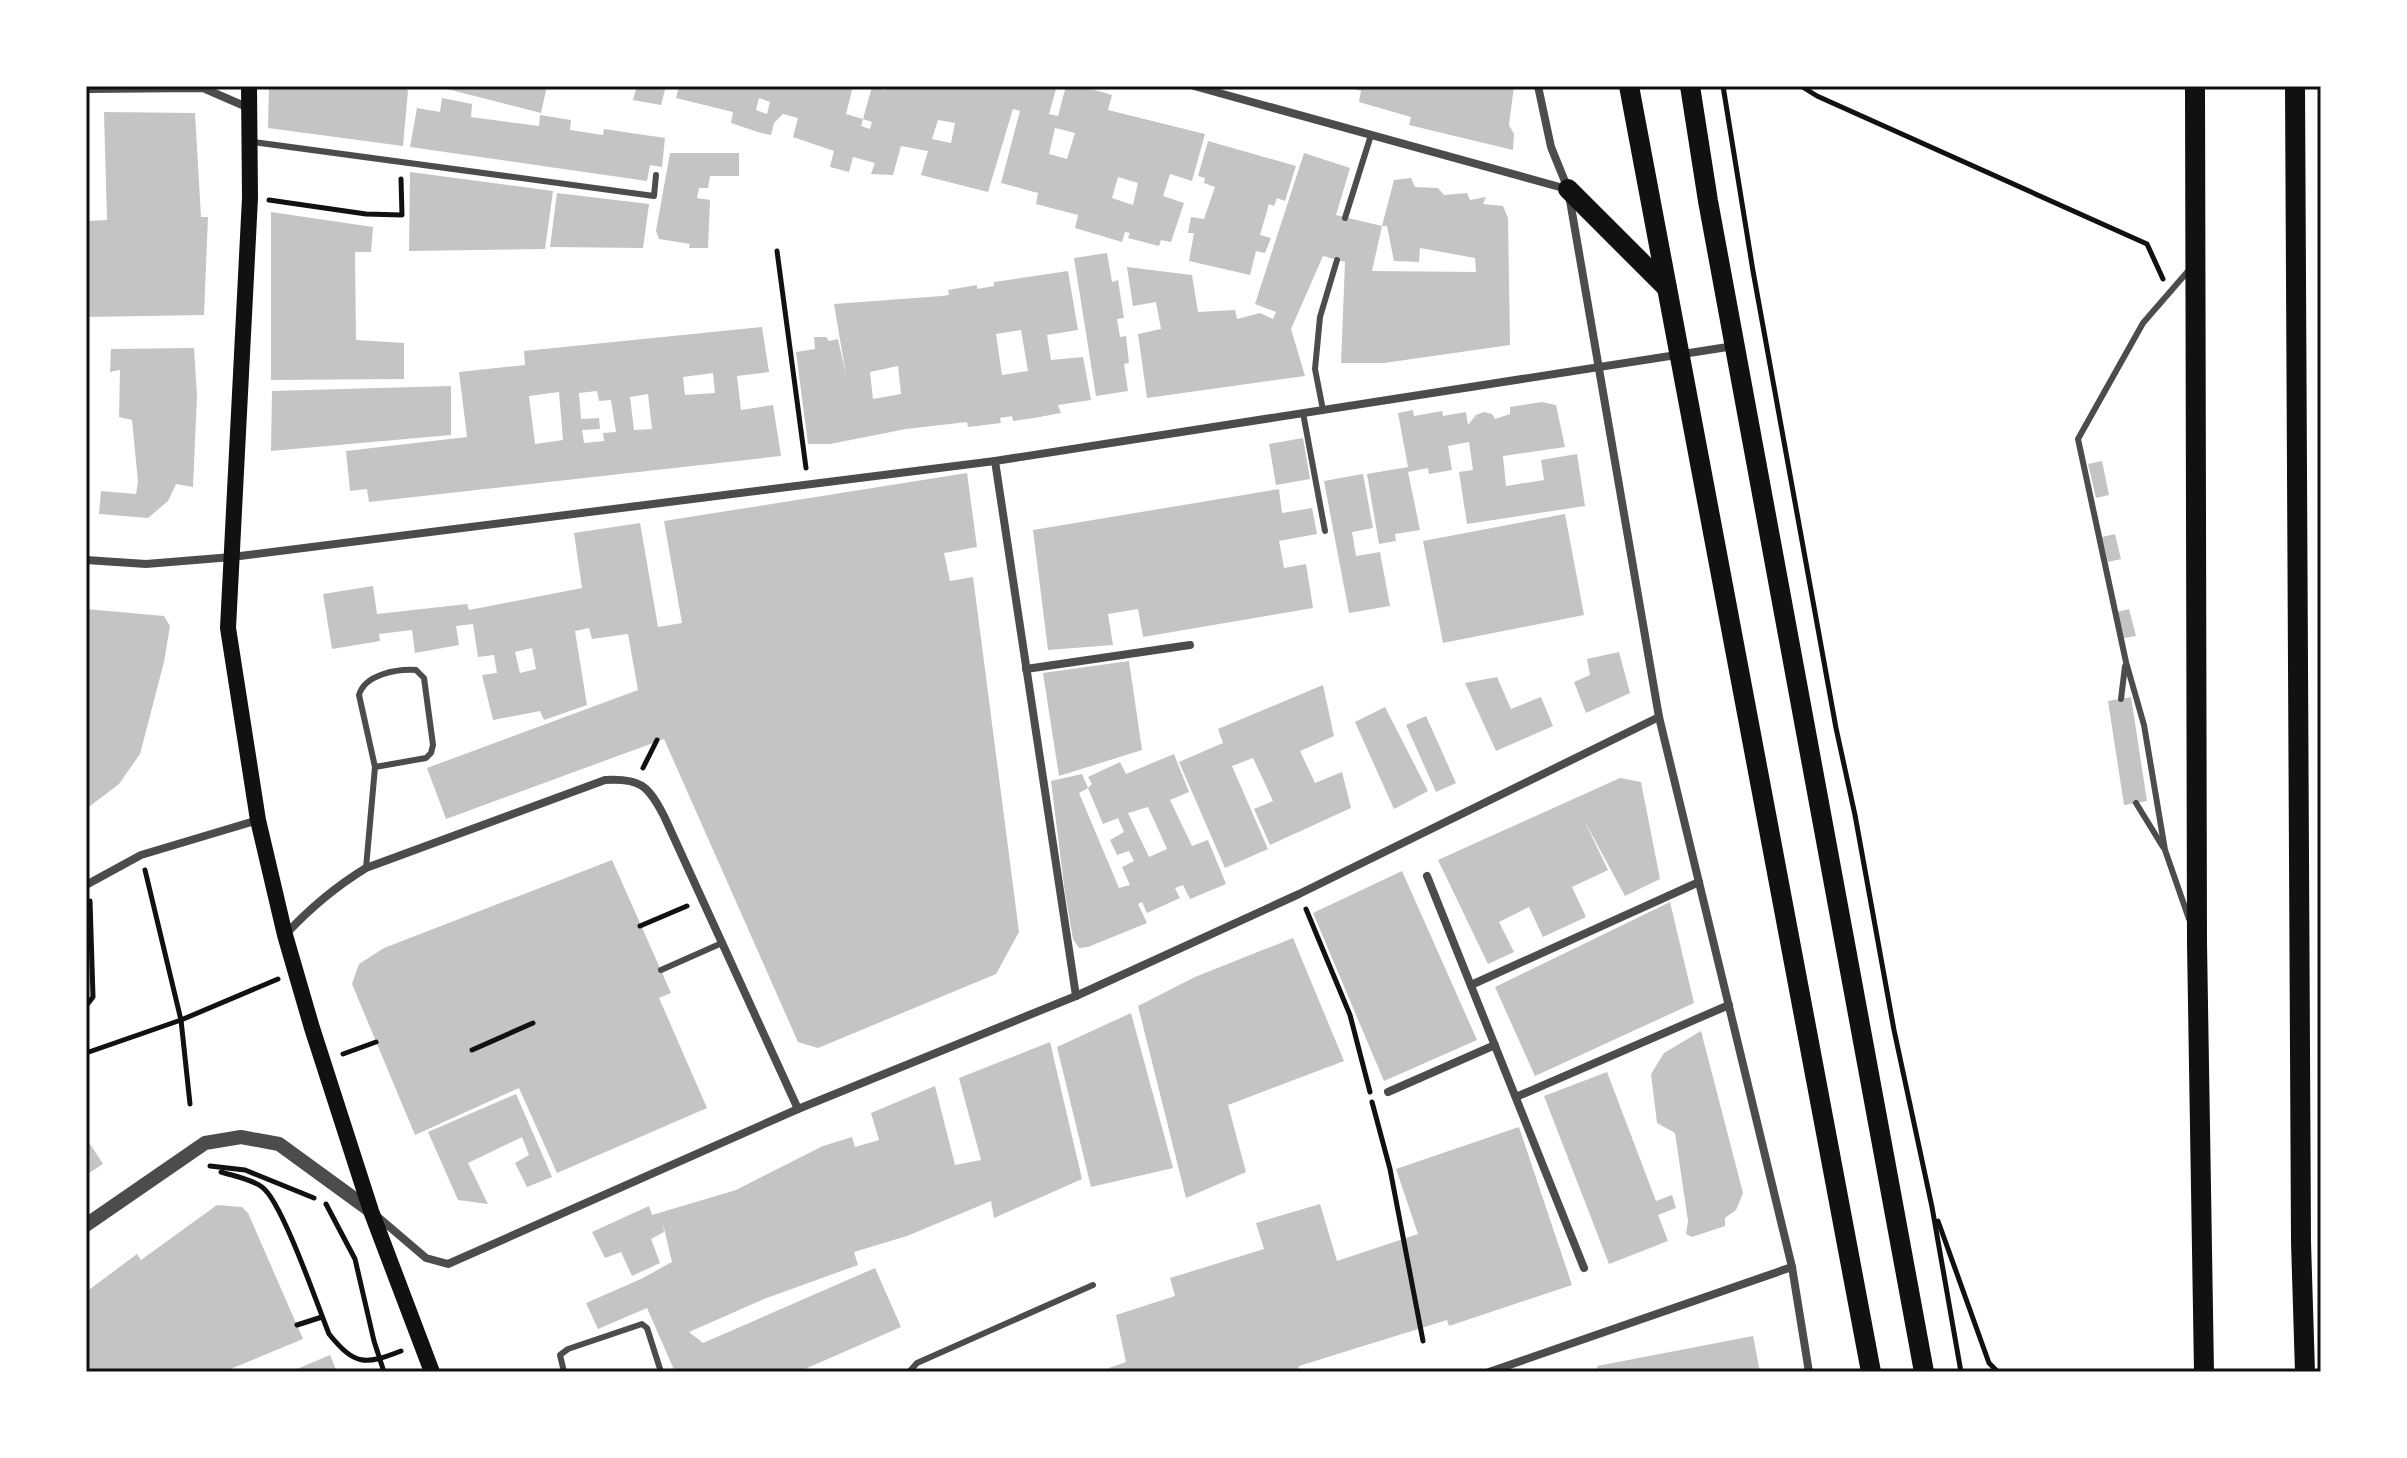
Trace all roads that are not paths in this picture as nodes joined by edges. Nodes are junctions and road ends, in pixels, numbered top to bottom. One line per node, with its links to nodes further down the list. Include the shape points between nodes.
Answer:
1 (249, 86): 9 (main road)
2 (1194, 86): 10 (street)
3 (1538, 86): 13 (street, via 1551,147)
4 (1629, 86): 17 (main road)
5 (1690, 86): 18 (main road)
6 (2195, 86): 16 (main road)
7 (2295, 86): 65 (main road)
8 (86, 89): 9 (street, via 203,88)
9 (249, 108): 11 (main road)
10 (1371, 135): 13 (street); 14 (lane)
11 (249, 142): 12 (lane, via 654,196); 25 (main road)
12 (656, 175)
13 (1568, 189): 17 (main road); 20 (street)
14 (1345, 218)
15 (1337, 260): 21 (lane, via 1320,317 1315,369)
16 (2197, 262): 28 (lane, via 2143,323 2078,439); 42 (main road)
17 (1667, 288): 19 (main road)
18 (1735, 346): 19 (street); 63 (main road)
19 (1681, 354): 20 (street); 62 (main road)
20 (1600, 367): 21 (street); 31 (street)
21 (1323, 410): 22 (street)
22 (1303, 413): 23 (street); 24 (lane)
23 (995, 461): 25 (street); 29 (street)
24 (1325, 531)
25 (232, 557): 26 (street, via 146,564); 34 (main road, via 228,628)
26 (86, 560)
27 (1190, 645): 29 (street)
28 (2126, 662): 30 (lane); 35 (lane, via 2144,725)
29 (1026, 669): 45 (street)
30 (2121, 699)
31 (1659, 717): 38 (street); 45 (street, via 1299,894)
32 (375, 767): 32 (lane, via 359,695 362,685 416,670 424,678 431,753); 36 (lane)
33 (2136, 803): 35 (lane)
34 (258, 820): 39 (street, via 141,855); 40 (main road)
35 (2165, 850): 42 (lane)
36 (366, 868): 40 (street, via 335,887); 41 (street, via 605,780 636,781 652,792)
37 (1427, 876): 44 (street)
38 (1699, 882): 44 (street); 46 (street)
39 (88, 884)
40 (285, 935): 51 (main road)
41 (722, 943): 43 (lane); 50 (street)
42 (2197, 943): 64 (main road)
43 (661, 970)
44 (1471, 985): 47 (street)
45 (1076, 996): 50 (street)
46 (1729, 1005): 49 (street); 53 (street)
47 (1495, 1045): 48 (street); 49 (street)
48 (1388, 1092)
49 (1516, 1097): 54 (street)
50 (798, 1109): 51 (street, via 448,1264 426,1258)
51 (371, 1211): 52 (street, via 279,1144 241,1137 205,1143); 56 (main road)
52 (86, 1225)
53 (1792, 1267): 60 (street); 61 (street)
54 (1584, 1268)
55 (1093, 1285): 59 (lane, via 917,1363)
56 (432, 1372)
57 (564, 1372): 58 (lane, via 560,1355 568,1349 642,1324)
58 (661, 1372)
59 (909, 1372)
60 (1489, 1372)
61 (1809, 1372)
62 (1871, 1372)
63 (1924, 1372)
64 (2204, 1372)
65 (2305, 1372)

